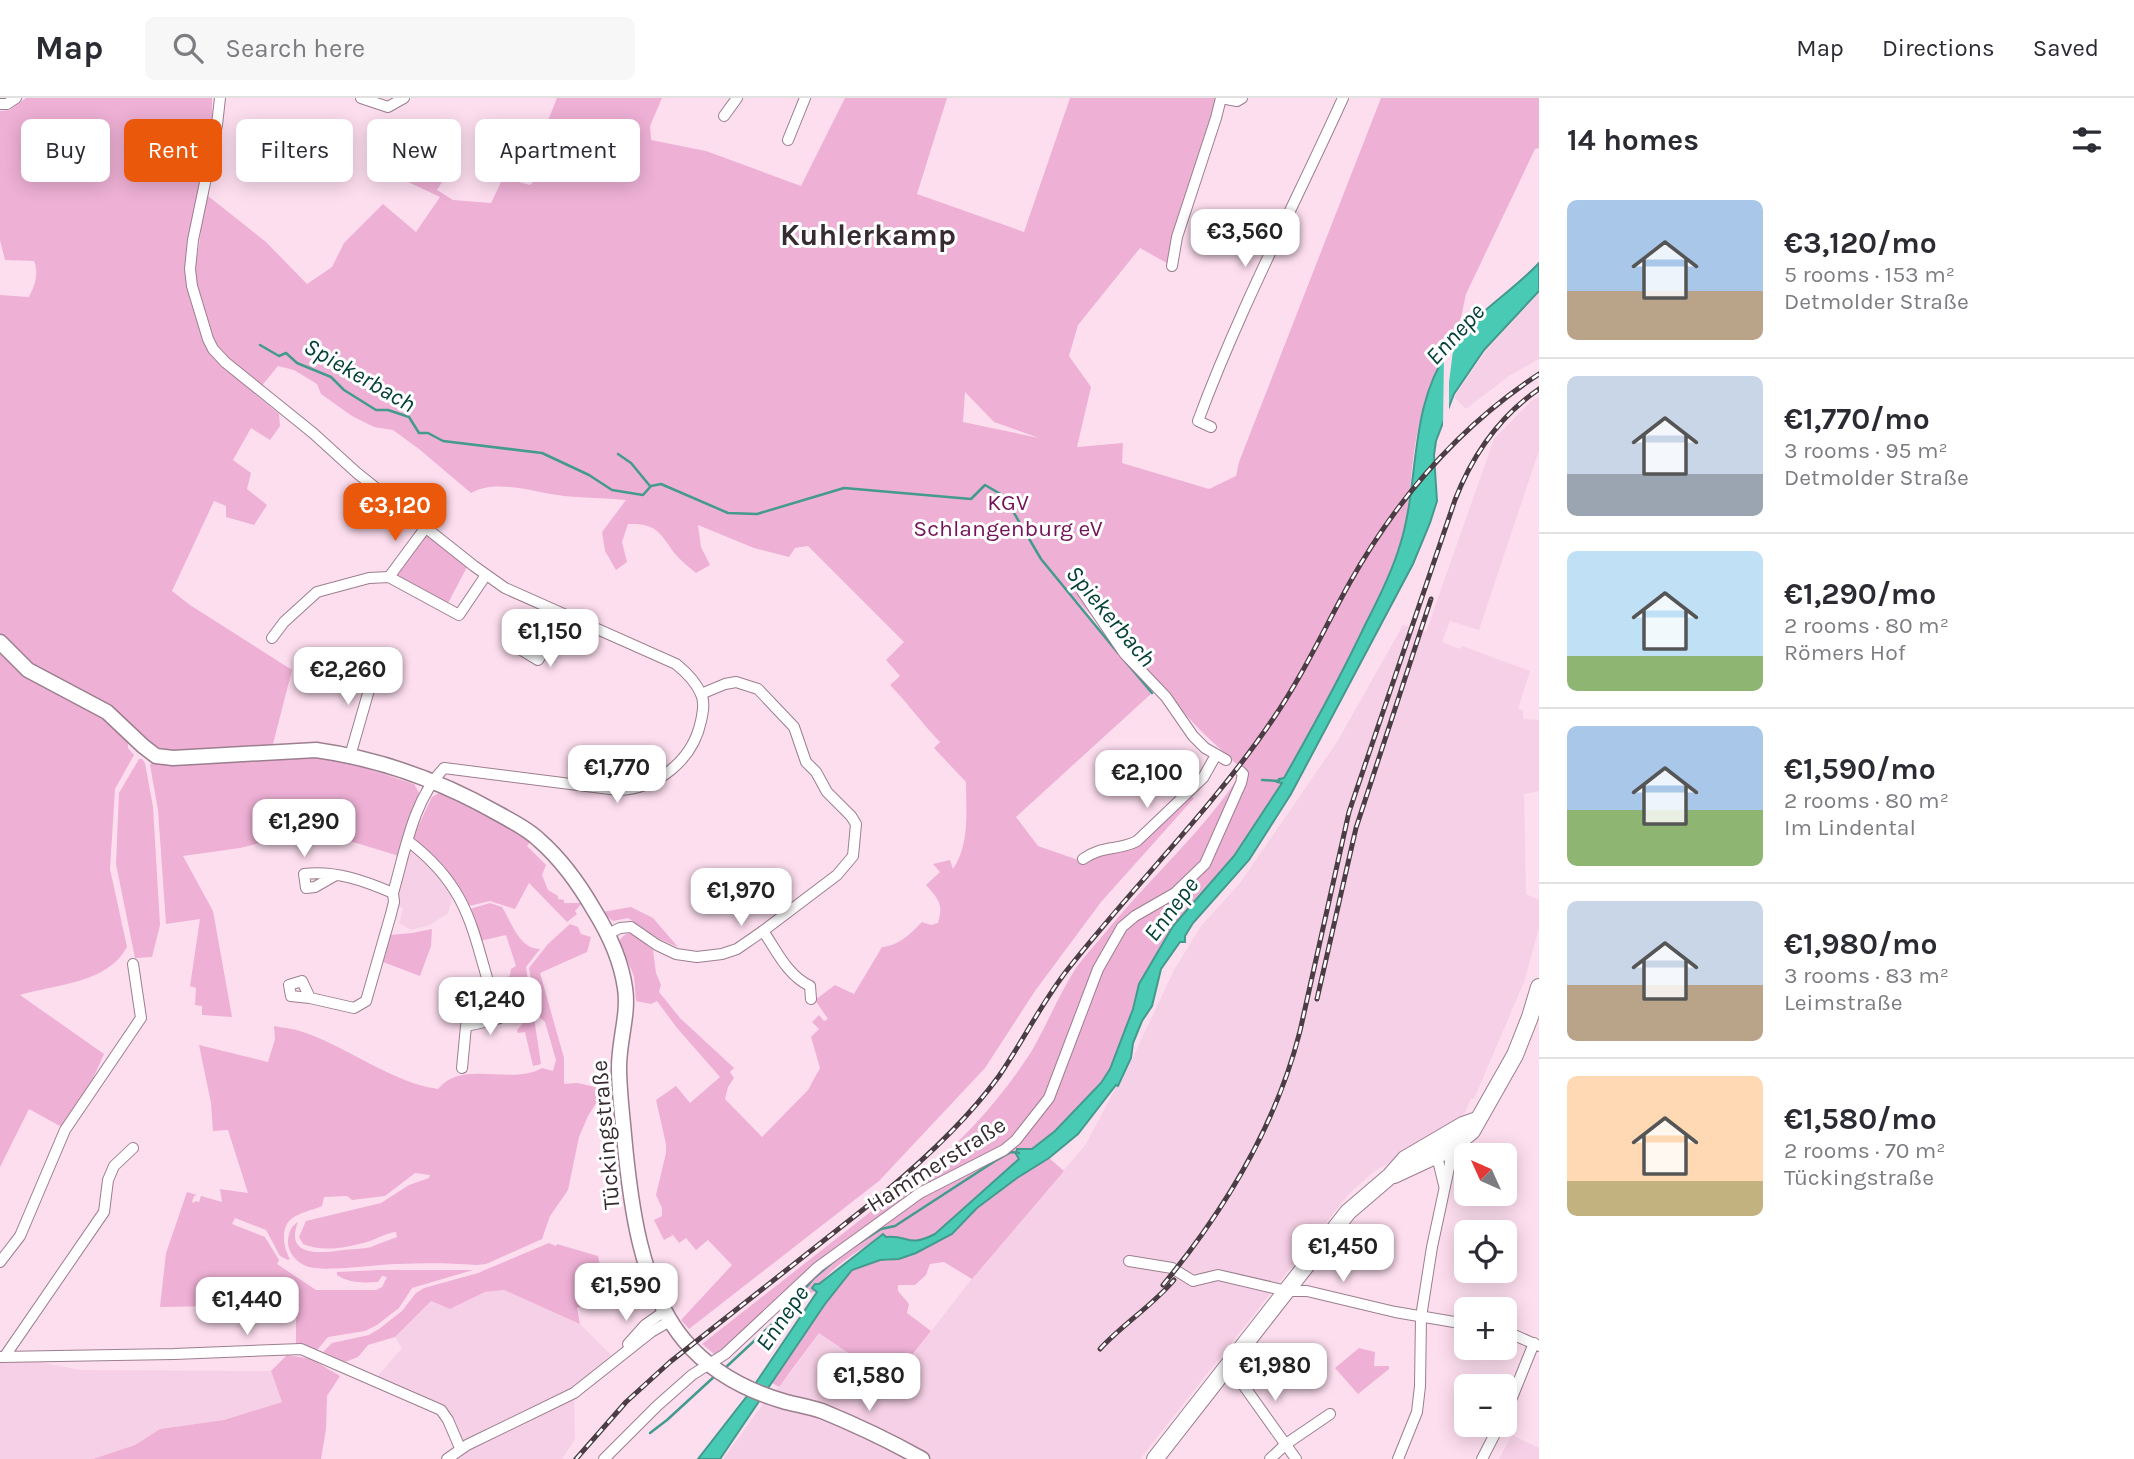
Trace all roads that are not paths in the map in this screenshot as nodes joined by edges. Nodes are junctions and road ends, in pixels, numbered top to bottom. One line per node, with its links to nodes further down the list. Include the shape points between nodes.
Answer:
1 (16, 98): 9 (street)
2 (220, 98): 14 (street, via 190,270 213,349)
3 (361, 98): 4 (street, via 388,107)
4 (404, 98)
5 (737, 98): 10 (street)
6 (805, 98): 11 (street)
7 (1242, 98): 12 (street, via 1221,98)
8 (1343, 98): 13 (street, via 1210,390 1198,421)
9 (0, 104)
10 (724, 116)
11 (788, 140)
12 (1172, 266)
13 (1211, 427)
14 (426, 527): 15 (street); 16 (street)
15 (486, 575): 16 (street, via 459,615); 18 (street)
16 (389, 577): 19 (street, via 317,592)
17 (1082, 591): 28 (street, via 1124,653 1166,697 1193,736 1221,757 1136,841 1099,849)
18 (566, 616): 21 (street, via 538,660); 23 (street, via 676,664)
19 (272, 638)
20 (0, 642): 24 (street, Tückingstraße, via 28,670 107,712 156,756 316,750)
21 (510, 643)
22 (330, 668): 24 (street, via 372,683)
23 (701, 694): 26 (street, via 700,725 690,748 664,776 642,786 618,790 444,768); 31 (street, via 730,682 758,689 794,727 806,762 856,824 853,856 846,867)
24 (350, 757): 26 (street, Tückingstraße)
25 (1240, 771): 52 (street, Hammerstraße, via 1241,783 1205,864 1166,900 1122,927 1112,943 1049,1098 1027,1129 1004,1150 934,1184 818,1266)
26 (434, 781): 27 (street); 32 (street, Tückingstraße, via 537,838 574,878)
27 (408, 841): 30 (street); 35 (street, via 443,871 466,908)
28 (1083, 859)
29 (336, 875): 30 (street)
30 (393, 893): 36 (street, via 366,1001 354,1008)
31 (764, 931): 32 (street, via 737,949 697,957 676,954 631,927); 37 (street, via 790,972 810,986)
32 (608, 934): 45 (street, Tückingstraße, via 625,989 619,1066 628,1178 647,1263)
33 (133, 964): 43 (street, via 141,1018 65,1130 20,1236)
34 (1539, 987): 40 (main road, via 1515,1055 1477,1120 1463,1125)
35 (492, 996): 38 (street); 38 (street, via 500,1018)
36 (310, 998)
37 (811, 999)
38 (485, 1022): 39 (street, via 466,1026)
39 (462, 1068)
40 (1441, 1146): 44 (main road, via 1405,1159 1360,1200); 46 (street, via 1450,1163)
41 (133, 1148): 50 (street, via 114,1166 104,1212)
42 (1129, 1261): 44 (street, via 1171,1268 1193,1281 1218,1275)
43 (0, 1262)
44 (1287, 1291): 46 (street, via 1307,1291); 51 (main road)
45 (667, 1316): 52 (street, Tückingstraße); 57 (street, via 574,1393)
46 (1421, 1317): 47 (street); 64 (street, via 1417,1412)
47 (1454, 1322)
48 (1517, 1336): 49 (street)
49 (1536, 1344): 53 (street)
50 (3, 1356): 57 (street, via 301,1349 441,1410)
51 (1229, 1365): 56 (street); 61 (main road)
52 (711, 1366): 59 (street, Hammerstraße, via 657,1406); 60 (street, Tückingstraße, via 736,1382 824,1412)
53 (1517, 1388)
54 (1330, 1414): 56 (street)
55 (1493, 1437): 65 (street)
56 (1286, 1444): 62 (street); 63 (street)
57 (460, 1448): 58 (street)
58 (447, 1459)
59 (604, 1459)
60 (922, 1459)
61 (1155, 1459)
62 (1270, 1459)
63 (1296, 1459)
64 (1398, 1459)
65 (1482, 1459)

